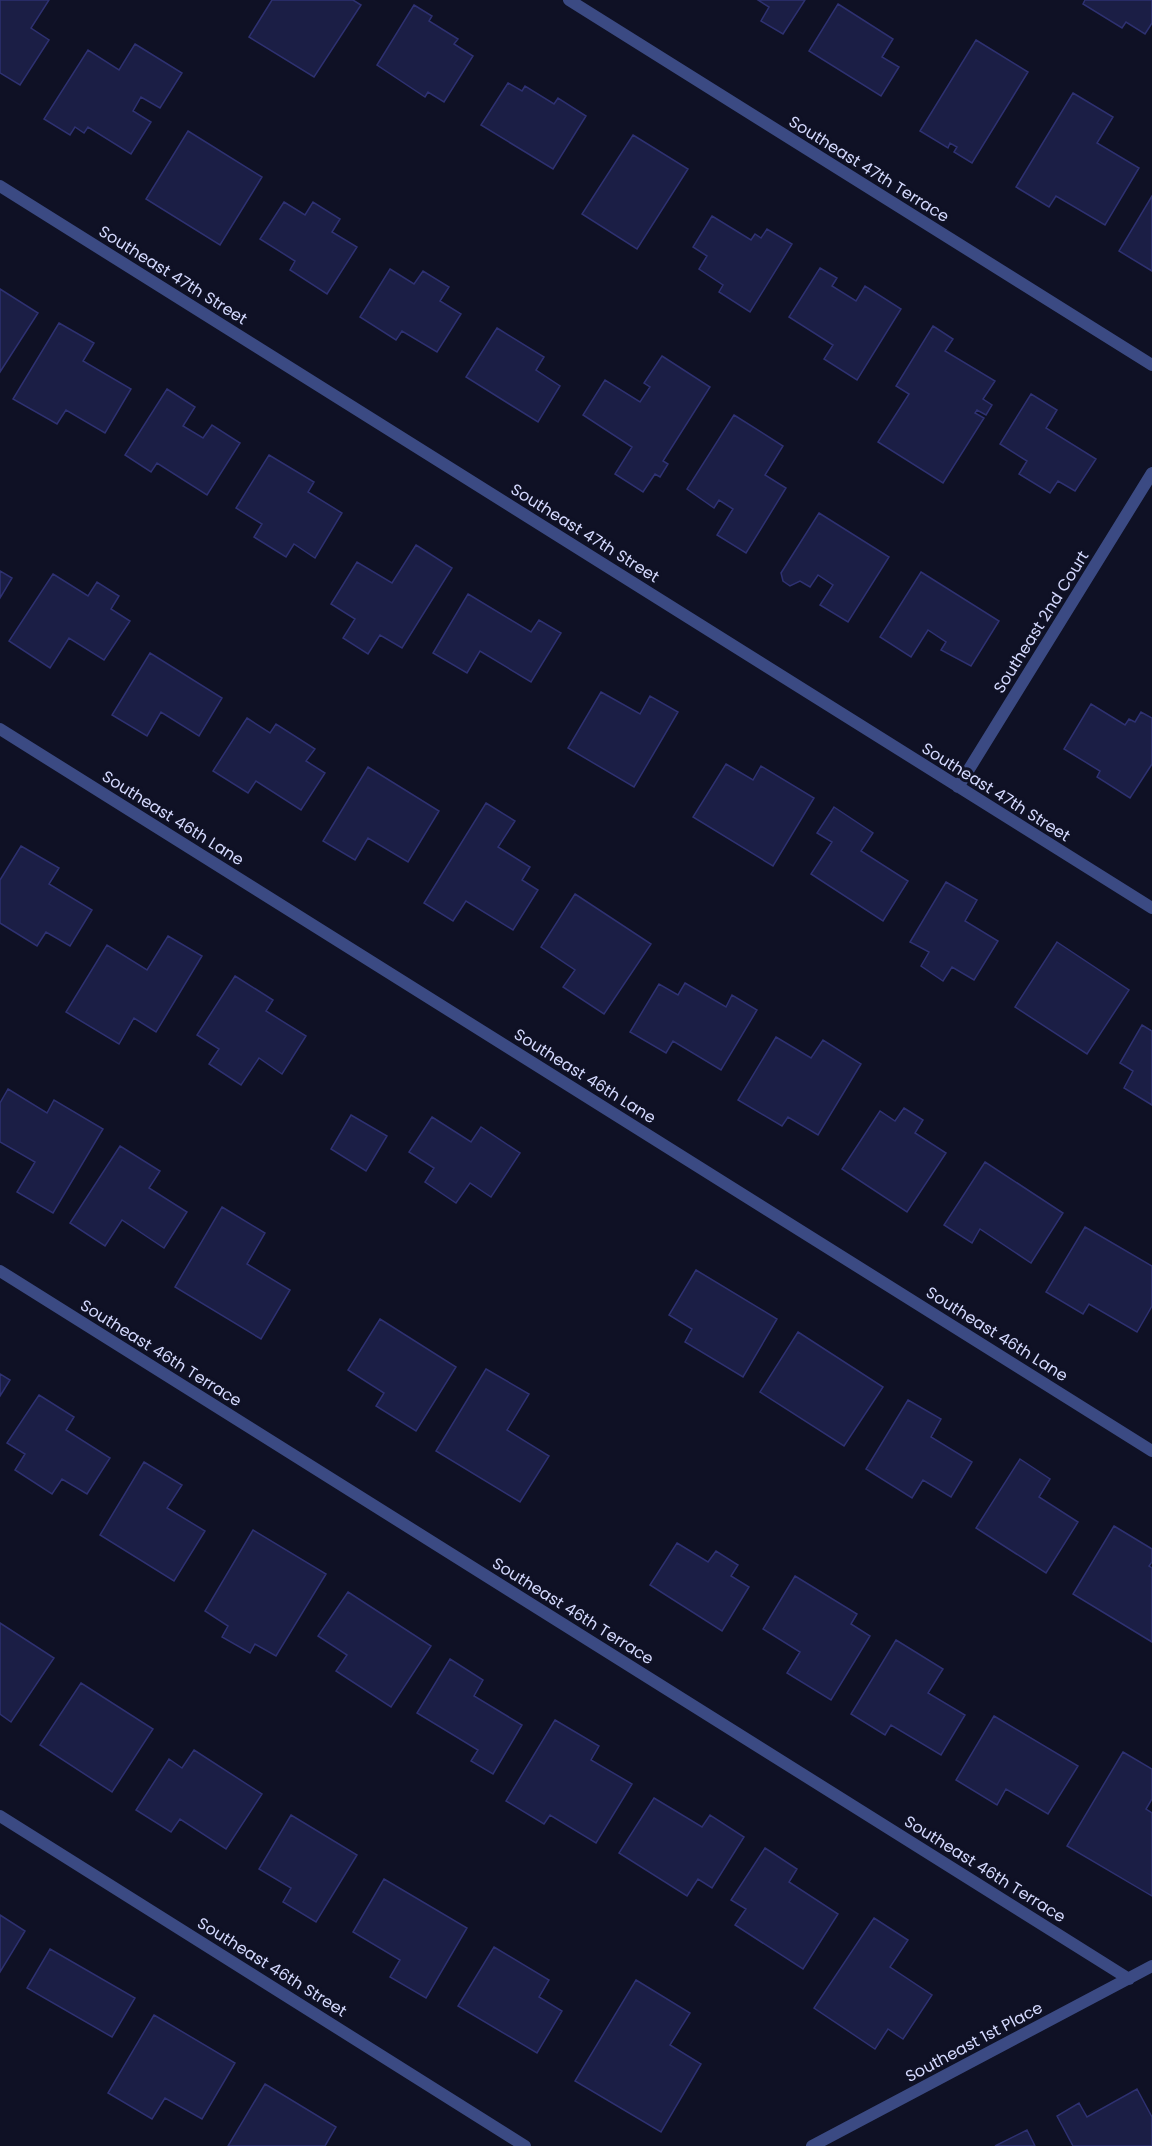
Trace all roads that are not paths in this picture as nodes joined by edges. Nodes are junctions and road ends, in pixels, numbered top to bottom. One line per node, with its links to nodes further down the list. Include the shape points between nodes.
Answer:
1 (569, 0): 3 (street, Southeast 47th Terrace)
2 (0, 186): 6 (street, Southeast 47th Street)
3 (1152, 365)
4 (1152, 473): 6 (street, Southeast 2nd Court)
5 (0, 729): 9 (street, Southeast 46th Lane)
6 (958, 787): 7 (street, Southeast 47th Street)
7 (1152, 908)
8 (0, 1271): 12 (street, Southeast 46th Terrace)
9 (1152, 1450)
10 (0, 1816): 13 (street, Southeast 46th Street)
11 (1152, 1966): 12 (street, Southeast 1st Place)
12 (1129, 1979): 14 (street, Southeast 1st Place)
13 (525, 2146)
14 (812, 2146)

